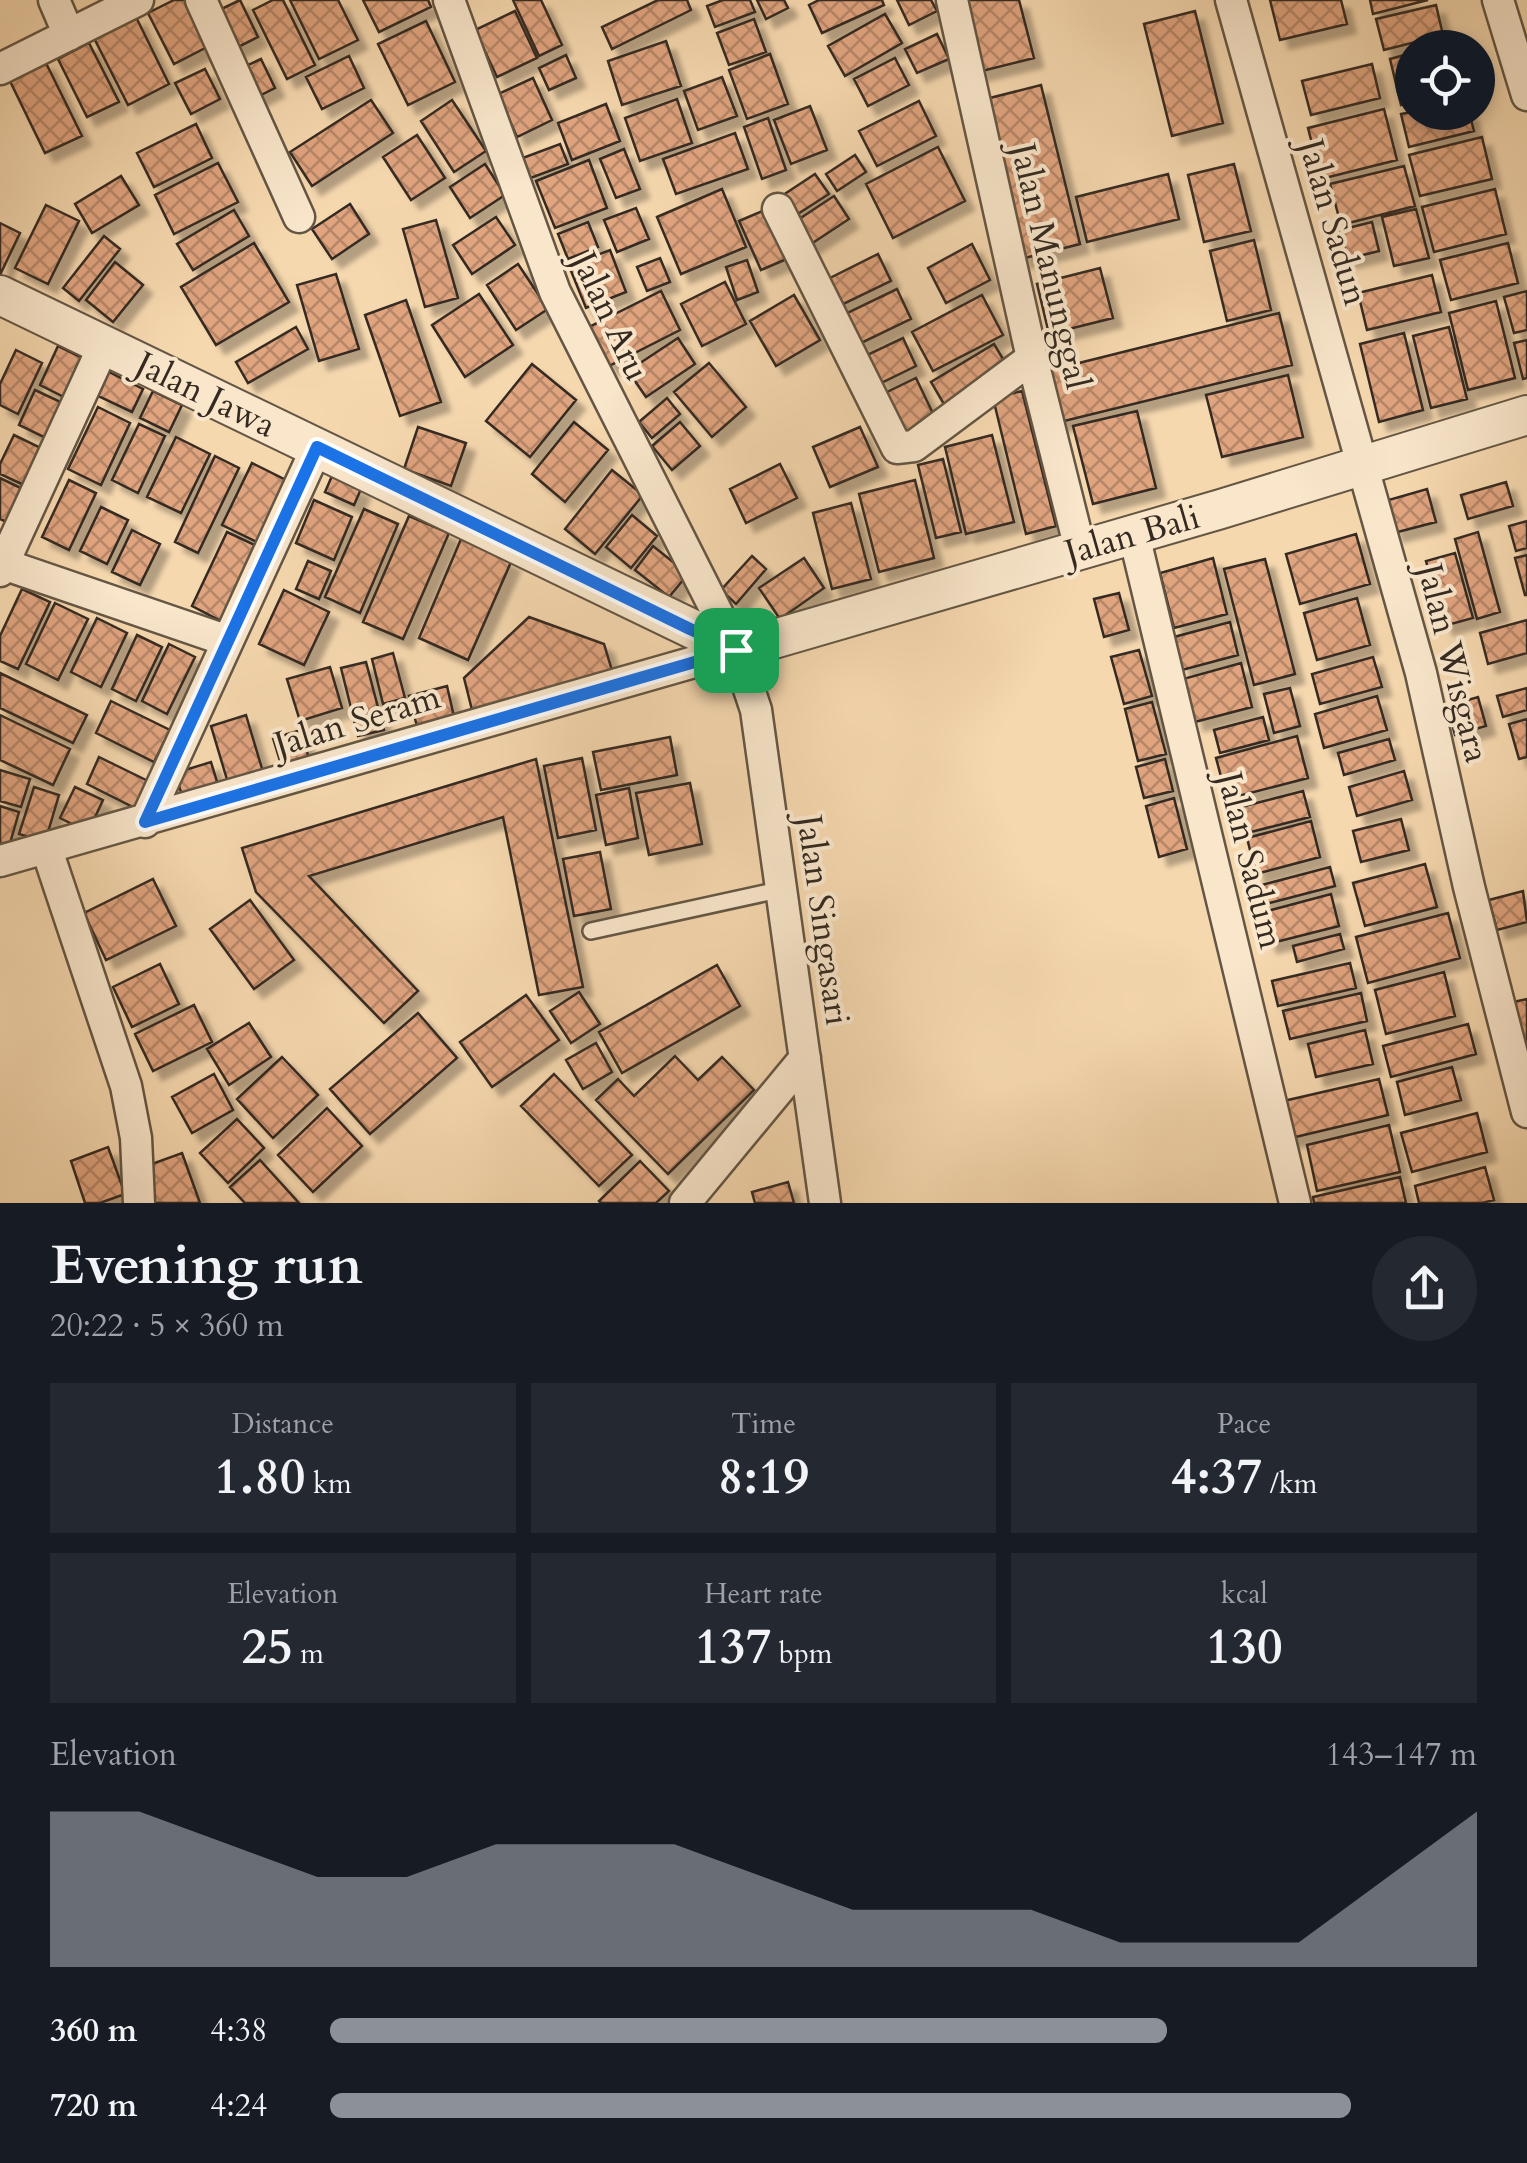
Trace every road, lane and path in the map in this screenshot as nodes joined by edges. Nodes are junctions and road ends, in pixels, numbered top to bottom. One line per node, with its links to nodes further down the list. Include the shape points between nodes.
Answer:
1 (54, 0): 8 (street)
2 (138, 0): 8 (street)
3 (201, 0): 12 (street)
4 (448, 0): 23 (street, Jalan Aru, via 555,292)
5 (952, 0): 15 (street, Jalan Manunggal)
6 (1232, 0): 18 (street, Jalan Sadun)
7 (1498, 0): 10 (street)
8 (69, 35): 9 (street)
9 (0, 69)
10 (1527, 95)
11 (778, 210): 15 (street, via 897,448 914,446)
12 (299, 217)
13 (0, 295): 14 (street, Jalan Jawa)
14 (104, 345): 17 (street, Jalan Jawa); 21 (street)
15 (1032, 358): 20 (street, Jalan Manunggal)
16 (1527, 415): 18 (street, Jalan Bali)
17 (317, 447): 22 (street); 23 (street, Jalan Jawa)
18 (1364, 465): 19 (street, Jalan Bali); 30 (street, Jalan Wisgara)
19 (1134, 534): 20 (street, Jalan Bali); 34 (street, Jalan Sadum)
20 (1080, 549): 23 (street, Jalan Bali)
21 (1, 566): 22 (street)
22 (228, 641): 24 (street)
23 (736, 650): 24 (street, Jalan Seram); 27 (street, Jalan Singasari, via 760,729)
24 (145, 822): 25 (street, Jalan Seram)
25 (48, 850): 26 (street, Jalan Seram); 31 (street, via 126,1086)
26 (0, 861)
27 (783, 890): 28 (lane); 29 (street, Jalan Singasari)
28 (591, 931)
29 (805, 1058): 32 (street); 33 (street, Jalan Singasari)
30 (1527, 1112)
31 (138, 1203)
32 (685, 1203)
33 (826, 1203)
34 (1294, 1203)

